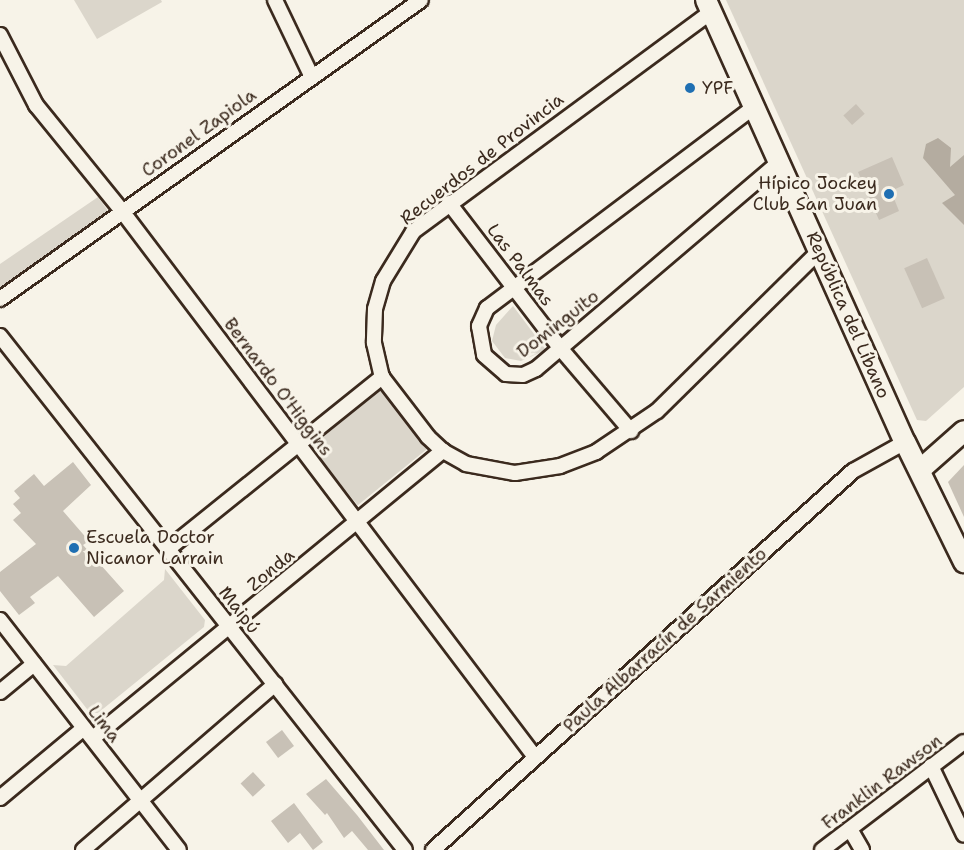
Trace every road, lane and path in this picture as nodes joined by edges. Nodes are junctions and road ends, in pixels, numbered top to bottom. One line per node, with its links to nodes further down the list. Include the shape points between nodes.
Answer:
1 (276, 0): 5 (street)
2 (421, 0): 5 (street, Coronel Zapiola)
3 (708, 6): 6 (main road, República del Líbano); 8 (street, Recuerdos de Provincia)
4 (0, 35): 9 (street, Bernardo O'Higgins, via 36,105)
5 (311, 75): 9 (street, Coronel Zapiola)
6 (754, 107): 7 (main road, República del Líbano); 11 (street, Dominguito)
7 (779, 162): 10 (main road, República del Líbano); 14 (street, Dominguito)
8 (450, 203): 11 (street, Las Palmas); 15 (street, Recuerdos de Provincia, via 413,232 383,281 375,309 374,343)
9 (122, 211): 12 (street, Coronel Zapiola); 19 (street, Bernardo O'Higgins)
10 (818, 252): 16 (street, Recuerdos de Provincia); 18 (main road, República del Líbano)
11 (514, 285): 14 (street, Las Palmas); 14 (street, Dominguito, via 482,316 479,339 484,355 506,374 523,375)
12 (0, 299)
13 (0, 336): 23 (street, Maipú)
14 (561, 349): 16 (street, Las Palmas)
15 (382, 377): 19 (street); 20 (street, Recuerdos de Provincia)
16 (631, 431): 20 (street, Recuerdos de Provincia, via 579,460 541,471 491,471)
17 (964, 431): 21 (main road)
18 (905, 442): 21 (main road, República del Líbano); 32 (street, Paula Albarracín de Sarmiento, via 854,471)
19 (298, 444): 22 (street, Bernardo O'Higgins); 23 (street)
20 (443, 451): 22 (street, Zonda)
21 (921, 469): 24 (main road, República del Líbano)
22 (357, 522): 26 (street, Zonda); 32 (street, Bernardo O'Higgins)
23 (168, 549): 26 (street, Maipú)
24 (964, 562)
25 (0, 620): 27 (street, Lima)
26 (230, 627): 28 (street, Maipú); 30 (street, Zonda)
27 (34, 664): 29 (street); 30 (street, Lima)
28 (275, 684): 35 (street); 40 (street, Maipú)
29 (0, 692)
30 (88, 733): 34 (street, Zonda); 35 (street, Lima)
31 (964, 742): 33 (street, Franklin Rawson)
32 (535, 757): 41 (street, Paula Albarracín de Sarmiento)
33 (930, 766): 36 (street, Franklin Rawson); 37 (street)
34 (0, 798)
35 (140, 800): 38 (street); 39 (street, Lima)
36 (850, 829): 42 (street, Franklin Rawson); 43 (street)
37 (964, 835)
38 (83, 850)
39 (179, 850)
40 (405, 850)
41 (433, 850)
42 (822, 850)
43 (862, 850)

